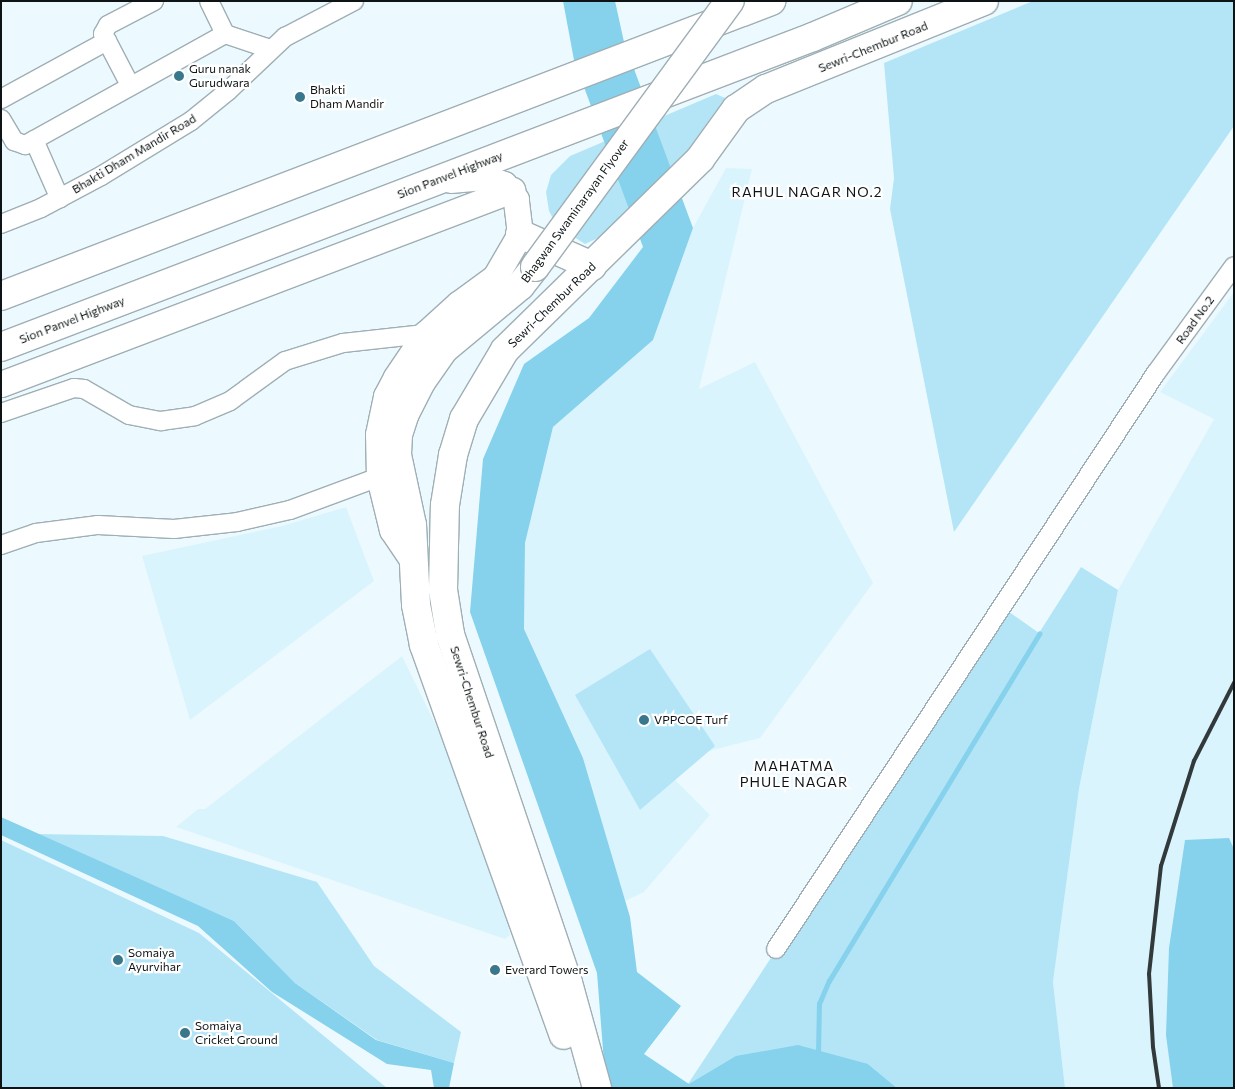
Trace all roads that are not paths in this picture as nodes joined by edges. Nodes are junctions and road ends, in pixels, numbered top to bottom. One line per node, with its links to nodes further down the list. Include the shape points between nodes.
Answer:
1 (154, 1): 10 (street, via 108,25 103,34)
2 (209, 1): 8 (street)
3 (354, 1): 11 (street, Bhakti Dham Mandir Road, via 285,37)
4 (730, 1): 31 (main road, Bhagwan Swaminarayan Flyover, bridge, via 535,267 513,292 444,349 421,382 405,413 397,454 412,525)
5 (771, 1): 24 (main road)
6 (898, 1): 9 (main road, Sion Panvel Highway)
7 (984, 1): 14 (main road, Sewri-Chembur Road, via 766,89)
8 (225, 34): 11 (street); 12 (street)
9 (814, 37): 14 (main road, via 776,68); 17 (main road, Sion Panvel Highway, bridge)
10 (106, 41): 12 (street); 13 (street)
11 (270, 49): 19 (street, Bhakti Dham Mandir Road, via 228,91 191,120)
12 (130, 85): 16 (street)
13 (1, 99)
14 (736, 109): 22 (main road, Sewri-Chembur Road, via 700,159)
15 (1, 119): 16 (street, via 18,145)
16 (34, 140): 19 (street)
17 (435, 181): 18 (street, via 484,178 496,180); 26 (main road, Sion Panvel Highway)
18 (512, 190): 21 (street); 27 (street)
19 (60, 198): 20 (street, Bhakti Dham Mandir Road)
20 (1, 224)
21 (520, 234): 22 (main road); 25 (street, via 495,277)
22 (592, 266): 33 (main road, Sewri-Chembur Road, via 505,350 482,384 464,419 453,455 444,545 444,590 450,634)
23 (1234, 266): 32 (street, Road No.2, via 1156,373)
24 (1, 296)
25 (425, 334): 28 (street, via 343,343 285,361 230,401 195,416 161,421 129,415 84,389 74,388); 29 (street, via 396,377 381,412 377,455)
26 (1, 347)
27 (1, 384)
28 (1, 413)
29 (380, 477): 30 (street, via 290,510 237,522 174,529 98,525 36,533); 31 (street, via 392,530)
30 (1, 545)
31 (412, 561): 33 (main road, Bhagwan Swaminarayan Flyover, via 416,605 435,680)
32 (776, 949)
33 (564, 1004): 34 (main road); 35 (main road, Sewri-Chembur Road)
34 (579, 1088)
35 (596, 1088)

